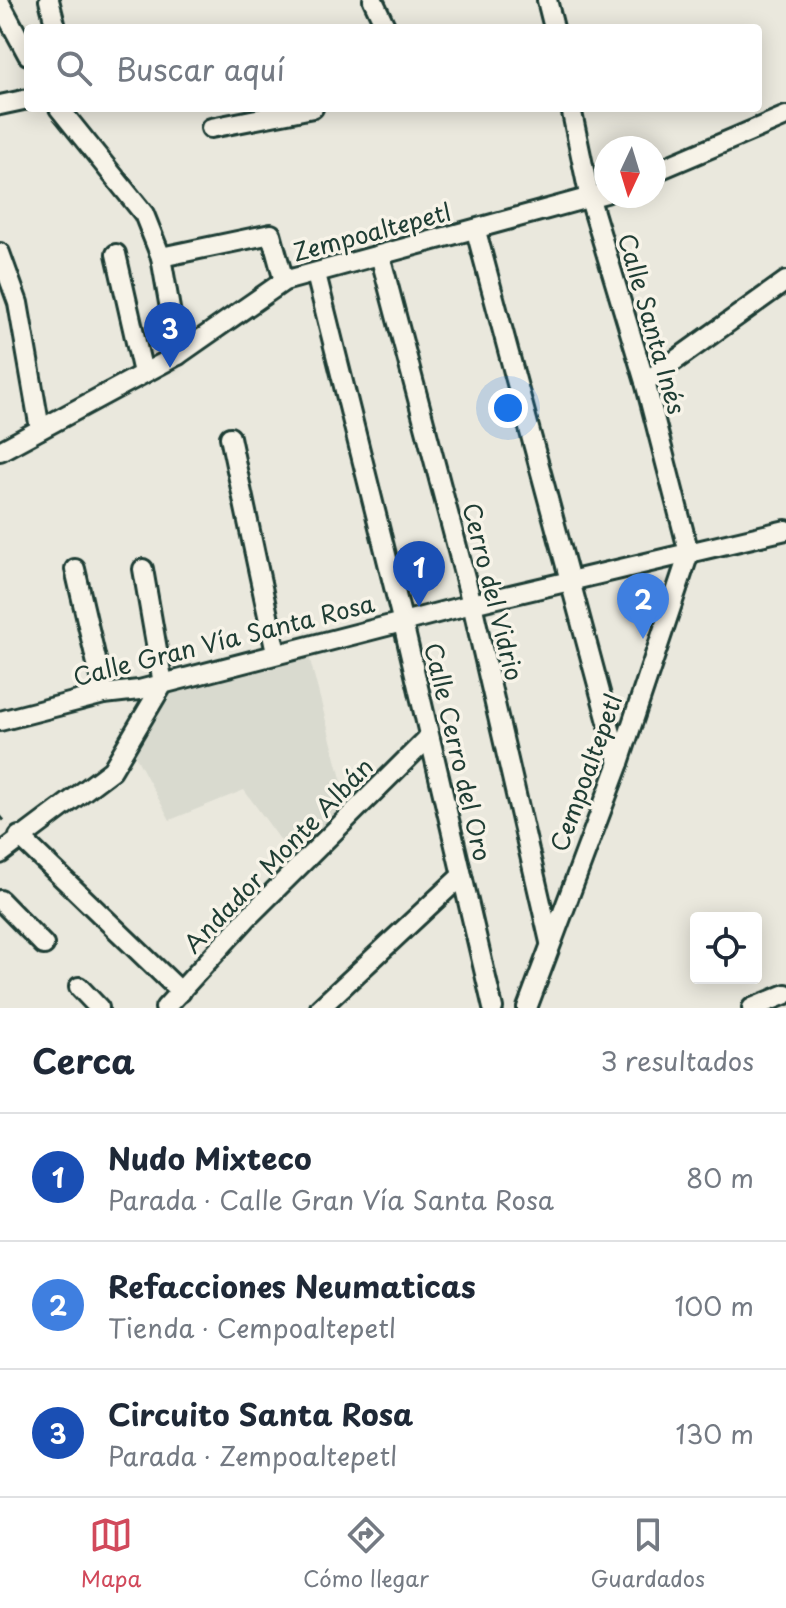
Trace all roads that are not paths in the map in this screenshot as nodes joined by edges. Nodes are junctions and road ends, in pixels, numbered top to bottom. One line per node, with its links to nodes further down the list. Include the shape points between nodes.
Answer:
1 (49, 0): 5 (street)
2 (373, 0): 6 (street)
3 (547, 0): 7 (street)
4 (0, 3): 8 (street)
5 (55, 24)
6 (384, 24)
7 (553, 24)
8 (24, 48)
9 (24, 100): 10 (street)
10 (0, 105)
11 (62, 112): 16 (street)
12 (73, 112): 16 (street)
13 (293, 112): 17 (street)
14 (572, 112): 19 (street, Calle Santa Inés)
15 (786, 116): 18 (street)
16 (75, 128): 26 (street, via 144,214)
17 (211, 128)
18 (666, 167)
19 (594, 183)
20 (594, 197): 22 (street, Zempoaltepetl)
21 (601, 208): 32 (street, Calle Santa Inés)
22 (476, 231): 25 (street, Zempoaltepetl); 40 (street)
23 (0, 253): 33 (street, via 18,303)
24 (116, 254): 31 (street)
25 (380, 255): 27 (street, Zempoaltepetl); 41 (street, Cerro del Vidrio)
26 (161, 257): 28 (street, via 271,234); 30 (street)
27 (316, 274): 28 (street, Zempoaltepetl); 42 (street, Calle Cerro del Oro)
28 (284, 281): 30 (street, Zempoaltepetl)
29 (786, 281): 32 (street)
30 (178, 355): 31 (street, Zempoaltepetl)
31 (143, 373): 33 (street, Zempoaltepetl)
32 (645, 382): 37 (street, Calle Santa Inés)
33 (40, 429): 35 (street, Zempoaltepetl)
34 (230, 437): 43 (street)
35 (0, 451)
36 (786, 530): 37 (street, Calle Gran Vía Santa Rosa)
37 (689, 553): 40 (street, Calle Gran Vía Santa Rosa); 48 (street, Cempoaltepetl)
38 (75, 569): 45 (street)
39 (143, 569): 44 (street)
40 (568, 581): 41 (street, Calle Gran Vía Santa Rosa); 48 (street)
41 (472, 604): 42 (street, Calle Gran Vía Santa Rosa); 53 (street, Cerro del Vidrio)
42 (403, 623): 43 (street, Calle Gran Vía Santa Rosa); 47 (street, Calle Cerro del Oro)
43 (276, 653): 44 (street, Calle Gran Vía Santa Rosa)
44 (163, 684): 45 (street, Calle Gran Vía Santa Rosa); 49 (street, via 112,770)
45 (104, 694): 46 (street, Calle Gran Vía Santa Rosa)
46 (0, 721)
47 (428, 738): 51 (street, Calle Cerro del Oro); 56 (street, Andador Monte Albán, via 249,916)
48 (619, 763): 53 (street, Cempoaltepetl)
49 (19, 836): 50 (street); 56 (street)
50 (0, 854)
51 (460, 877): 60 (street); 61 (street, Calle Cerro del Oro)
52 (0, 900): 54 (street)
53 (550, 942): 62 (street, Cempoaltepetl)
54 (44, 945)
55 (79, 987): 58 (street)
56 (181, 992): 59 (street, Andador Monte Albán)
57 (786, 994): 63 (street)
58 (99, 1008)
59 (165, 1008)
60 (320, 1008)
61 (493, 1008)
62 (527, 1008)
63 (752, 1008)

